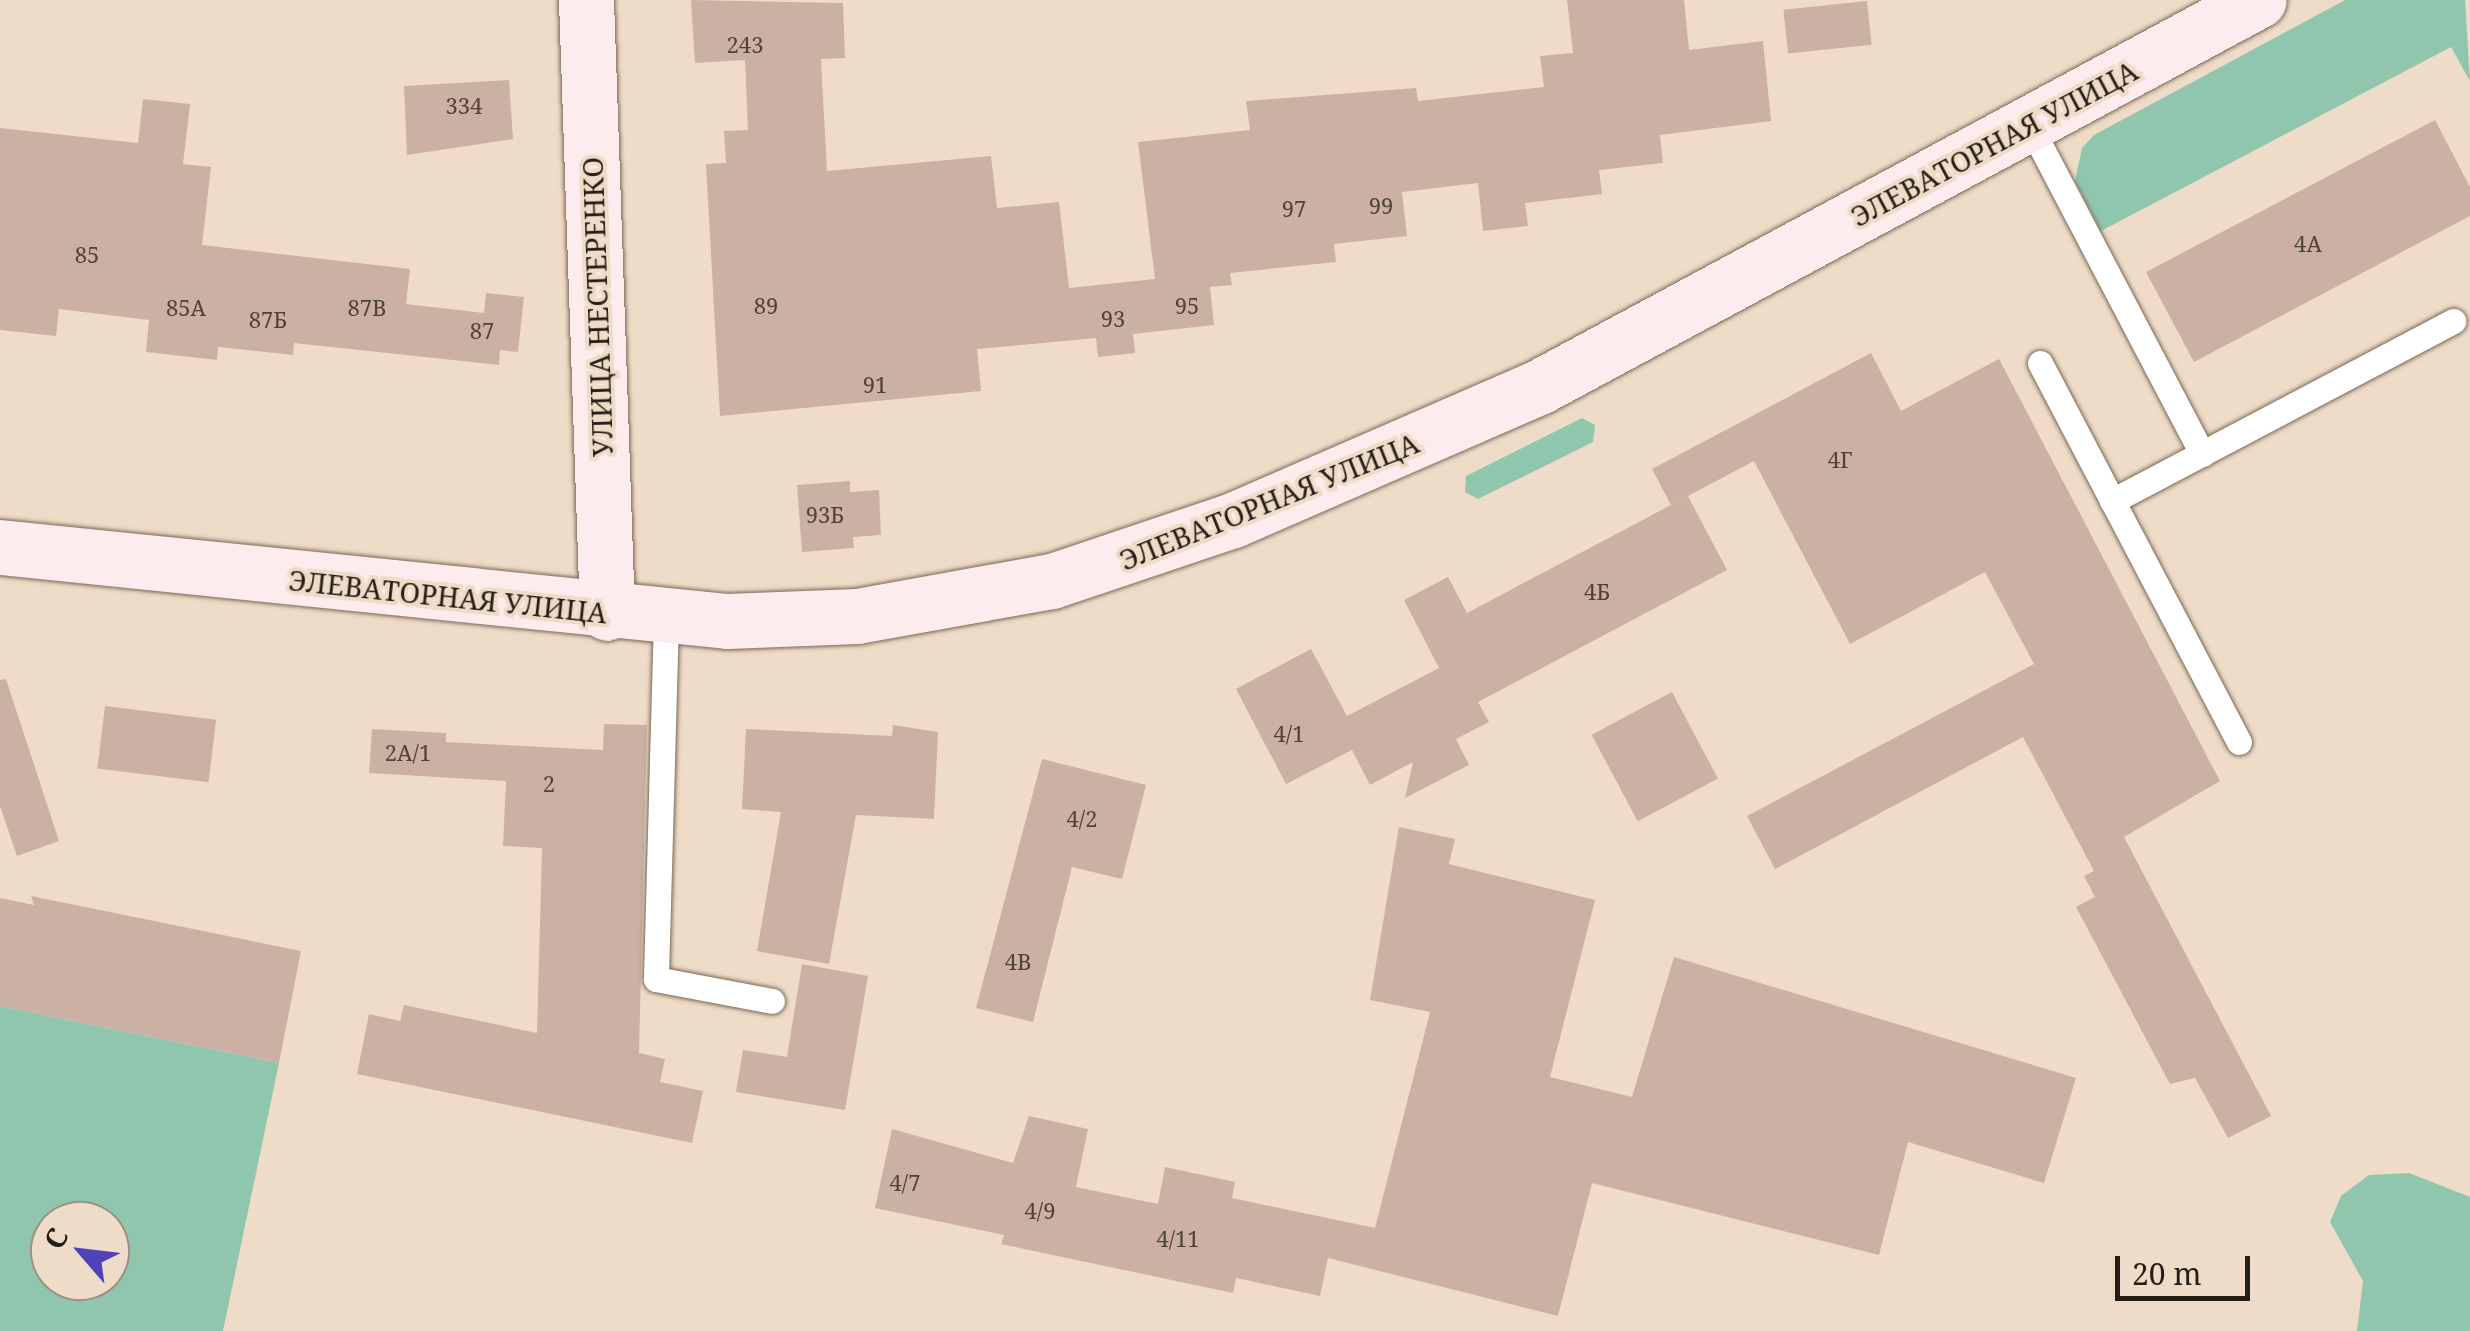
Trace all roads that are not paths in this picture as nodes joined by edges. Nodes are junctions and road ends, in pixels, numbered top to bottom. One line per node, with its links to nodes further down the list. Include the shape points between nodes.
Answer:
1 (586, 0): 9 (street, УЛИЦА НЕСТЕРЕНКО)
2 (2259, 0): 3 (street, ЭЛЕВАТОРНАЯ УЛИЦА)
3 (2028, 124): 6 (lane); 10 (street, ЭЛЕВАТОРНАЯ УЛИЦА, via 1539,388 1146,555 968,601 875,614)
4 (2454, 321): 6 (lane)
5 (2040, 363): 7 (lane)
6 (2202, 454): 7 (lane)
7 (2112, 501): 11 (lane)
8 (0, 547): 9 (street, ЭЛЕВАТОРНАЯ УЛИЦА)
9 (608, 613): 10 (street, ЭЛЕВАТОРНАЯ УЛИЦА)
10 (666, 618): 12 (lane, via 656,979)
11 (2239, 742)
12 (772, 1001)

